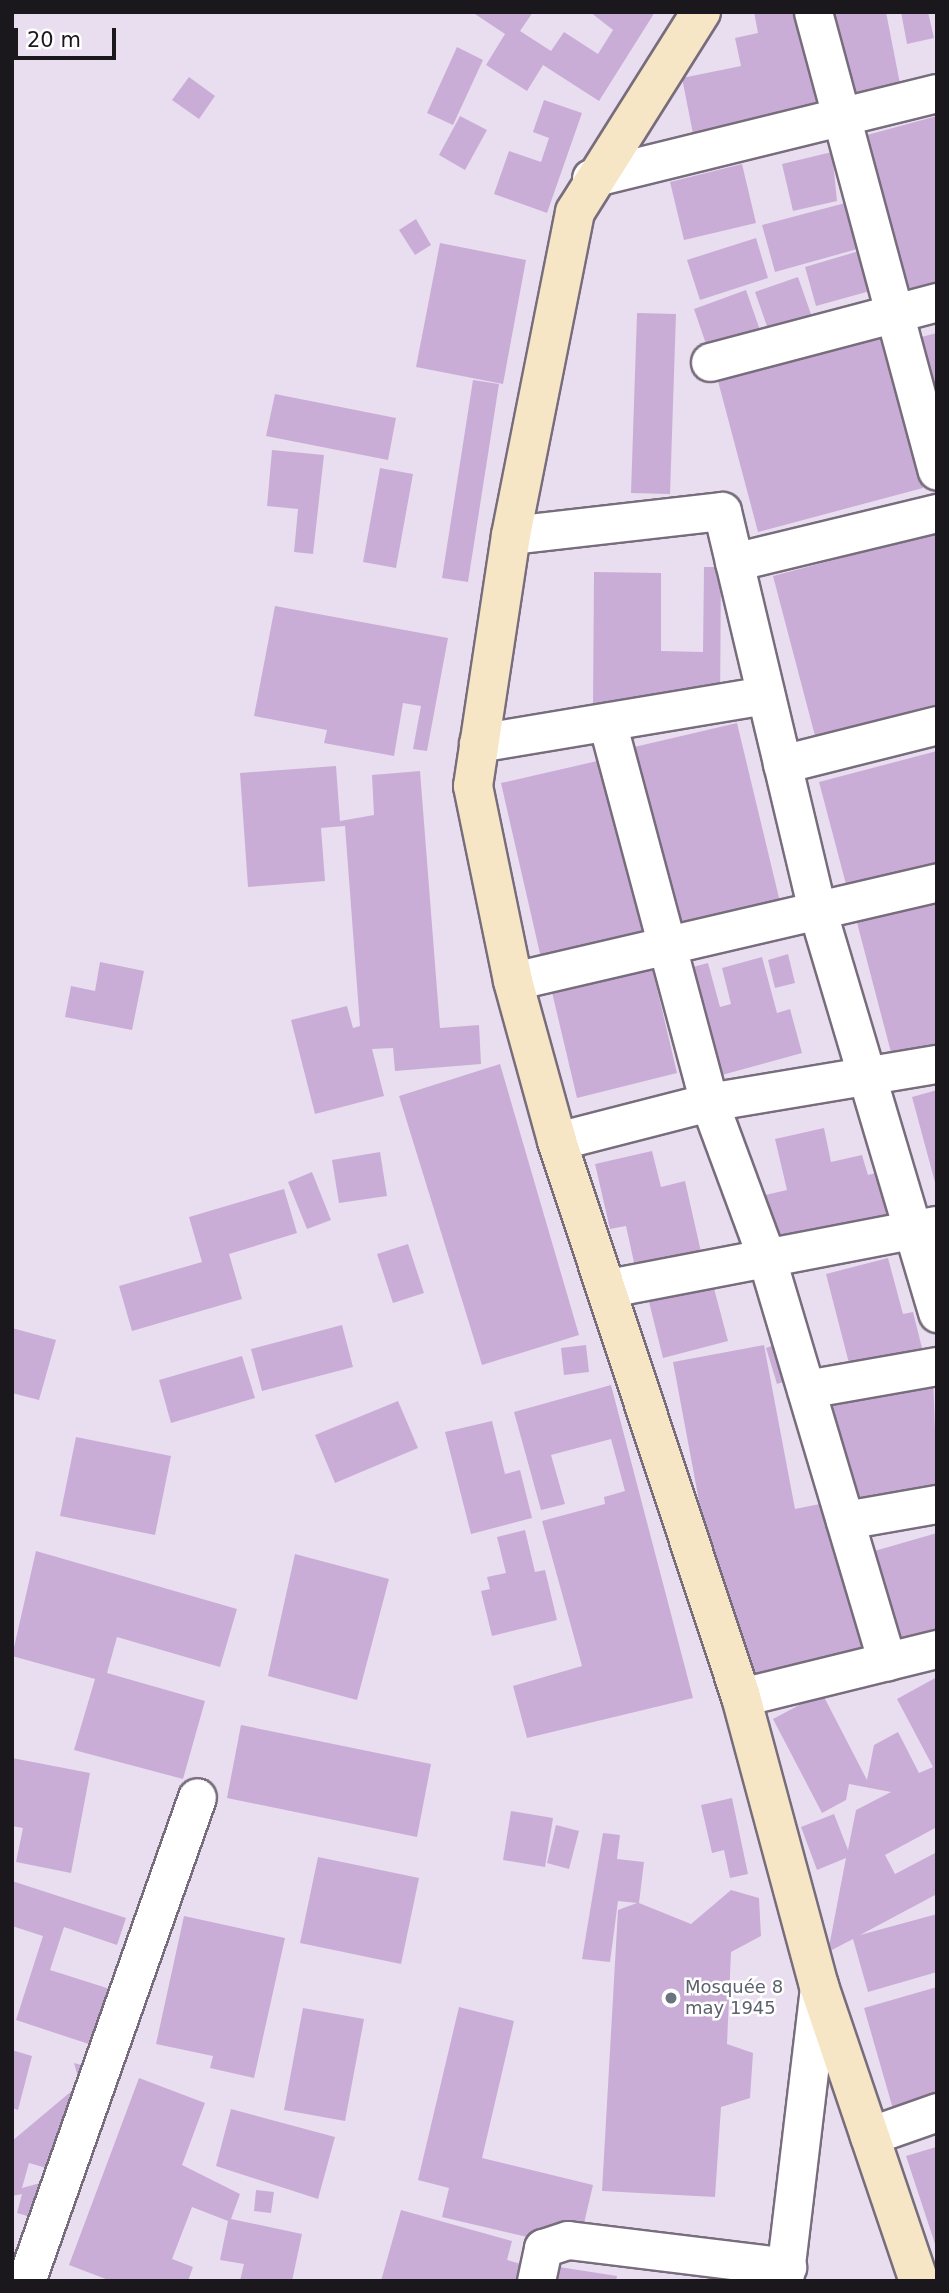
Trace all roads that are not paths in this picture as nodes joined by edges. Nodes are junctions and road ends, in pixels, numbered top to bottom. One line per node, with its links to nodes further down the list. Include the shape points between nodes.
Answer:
1 (701, 12): 5 (street)
2 (813, 12): 4 (street)
3 (937, 93): 4 (street)
4 (841, 117): 5 (street); 7 (street)
5 (591, 178): 11 (street, via 575,212)
6 (937, 302): 7 (street)
7 (894, 312): 8 (street); 9 (street)
8 (710, 362)
9 (937, 471)
10 (937, 513): 12 (street)
11 (511, 535): 12 (street, via 722,511); 16 (street)
12 (734, 562): 13 (street)
13 (765, 695): 14 (street); 17 (street)
14 (607, 722): 16 (street); 20 (street)
15 (937, 725): 17 (street)
16 (478, 743): 21 (street, via 473,786)
17 (782, 764): 19 (street)
18 (937, 882): 19 (street)
19 (816, 906): 20 (street); 23 (street)
20 (667, 942): 21 (street); 24 (street)
21 (513, 981): 25 (street)
22 (937, 1064): 23 (street)
23 (869, 1078): 24 (street); 26 (street)
24 (709, 1102): 25 (street); 27 (street)
25 (557, 1141): 28 (street)
26 (925, 1227): 27 (street); 29 (street)
27 (766, 1256): 28 (street); 31 (street)
28 (609, 1288): 36 (street)
29 (937, 1313)
30 (937, 1366): 31 (street)
31 (806, 1389): 33 (street)
32 (937, 1504): 33 (street)
33 (845, 1520): 35 (street)
34 (937, 1649): 35 (street)
35 (887, 1661): 36 (street)
36 (741, 1697): 38 (street)
37 (197, 1797): 42 (street)
38 (819, 1986): 40 (street); 41 (street)
39 (937, 2112): 40 (street)
40 (869, 2136): 44 (street)
41 (785, 2274): 43 (street, via 568,2240 543,2248)
42 (26, 2281)
43 (536, 2281)
44 (919, 2281)

